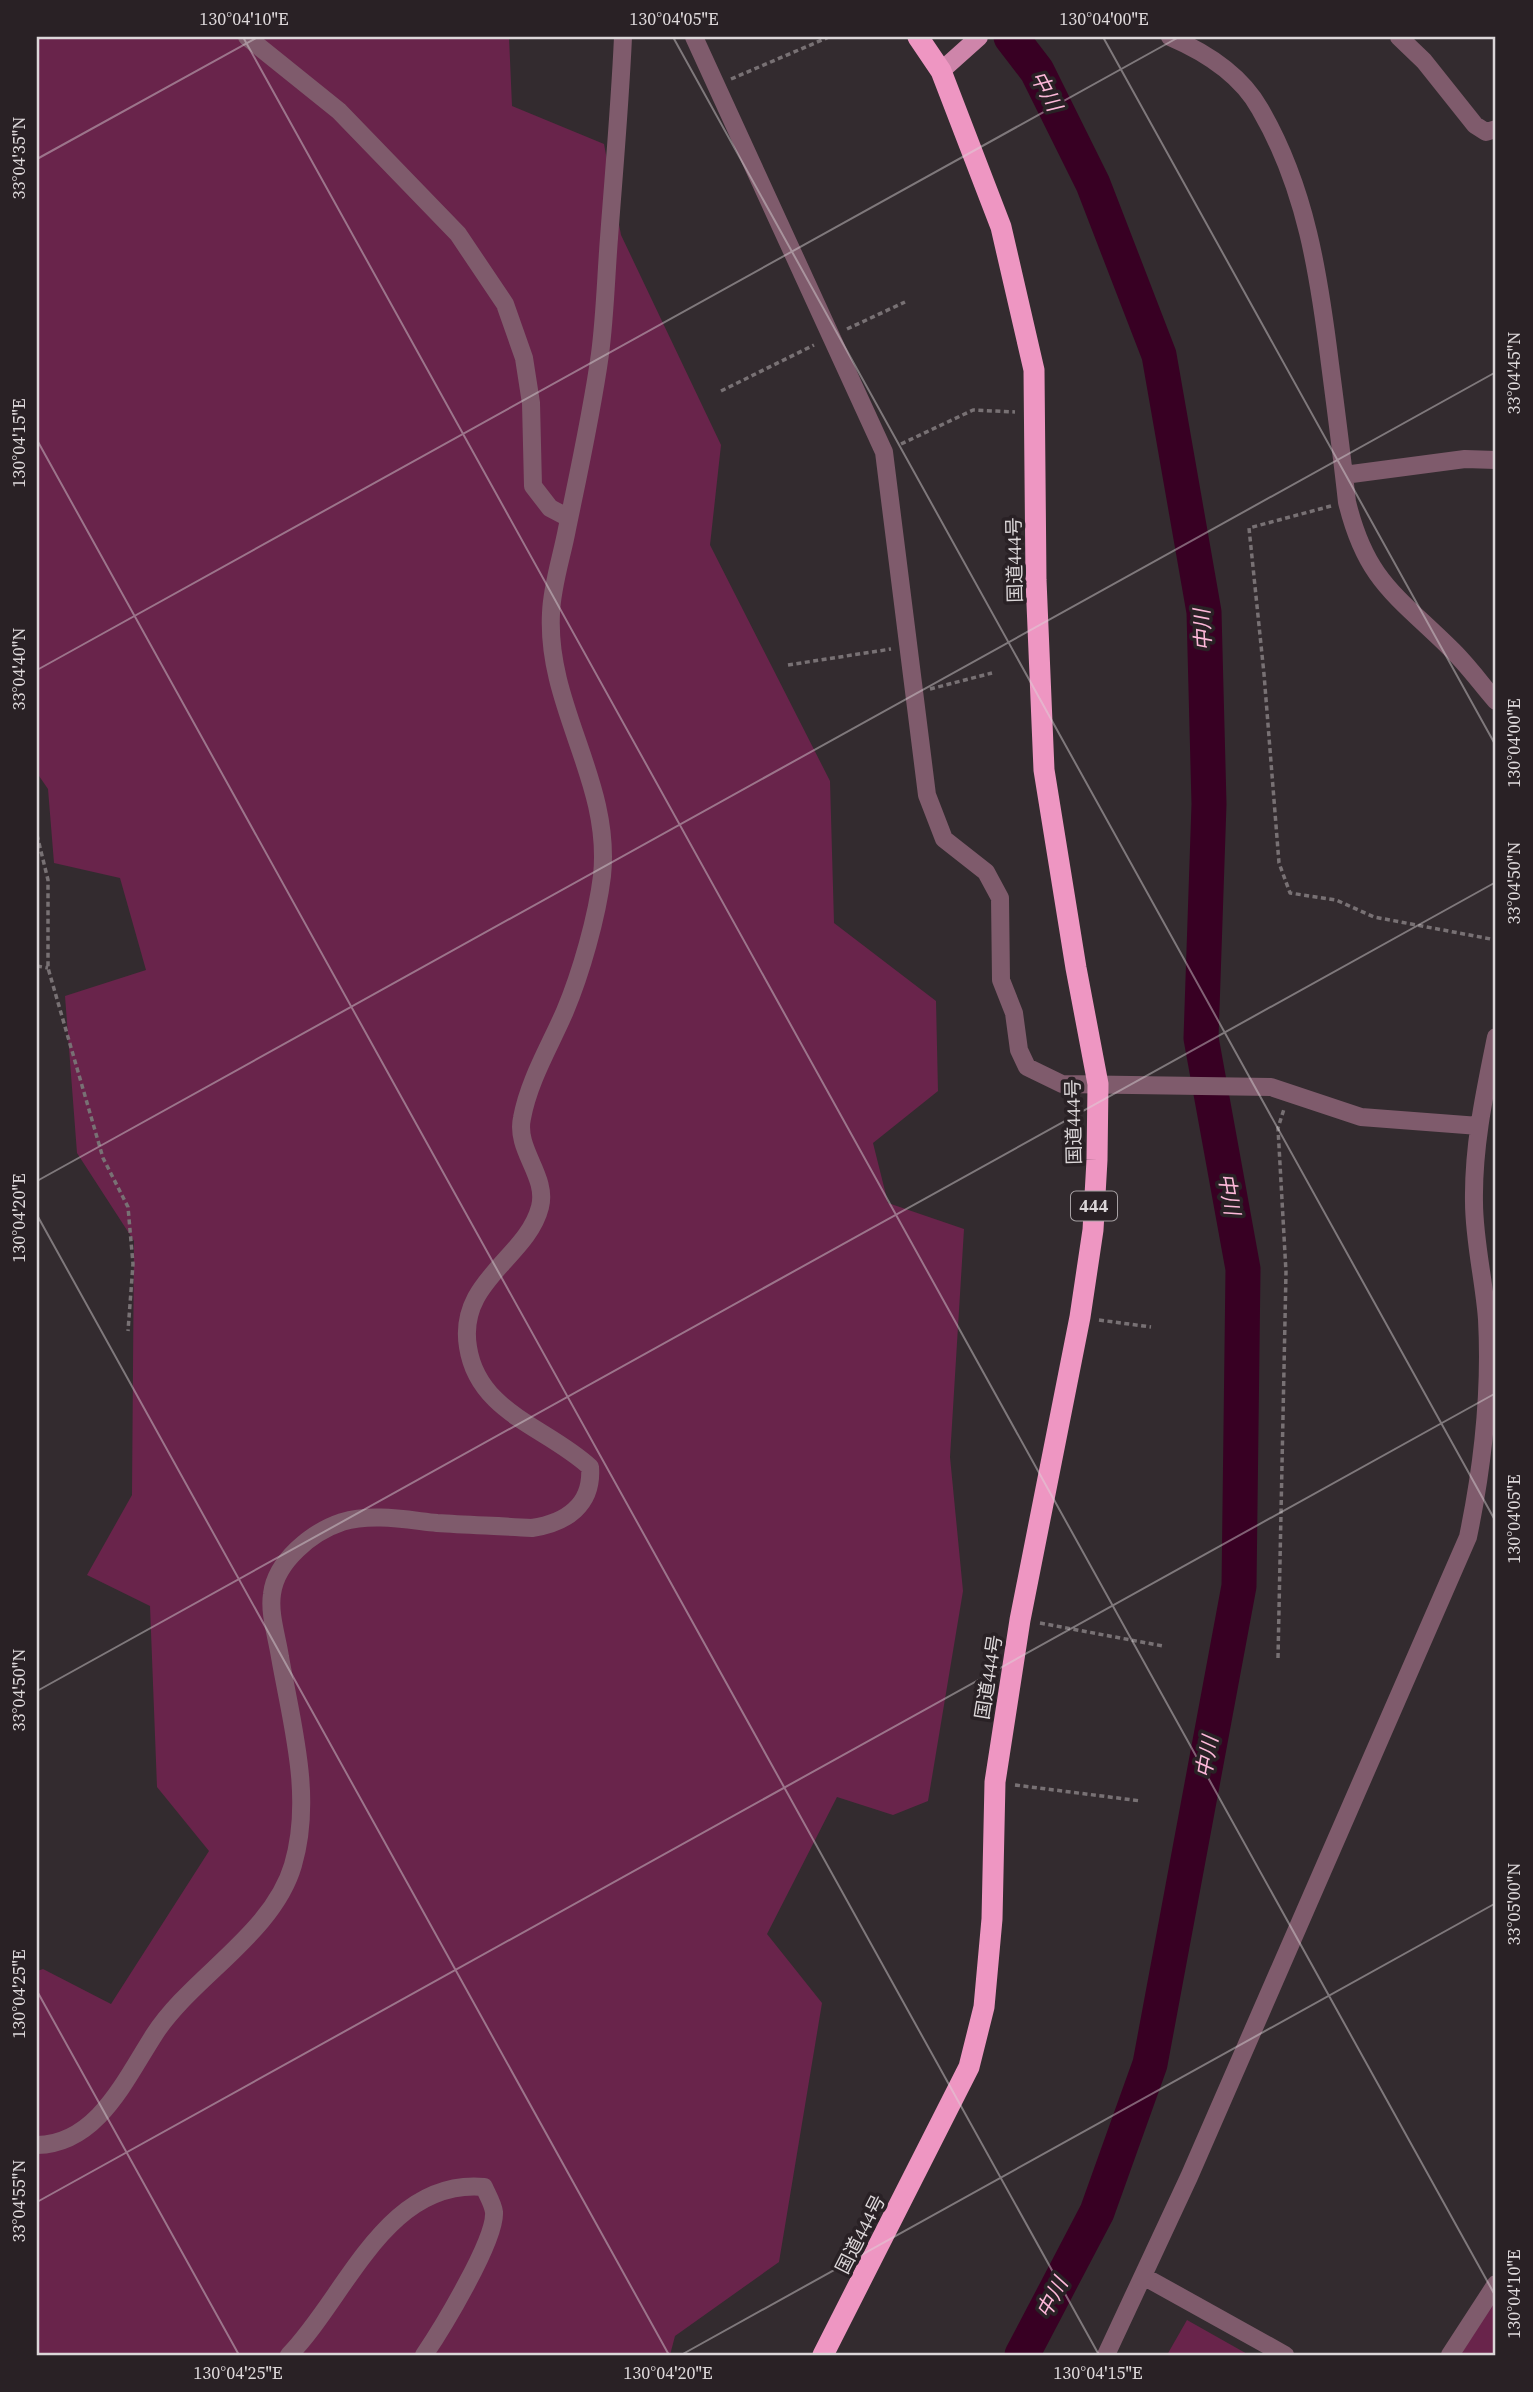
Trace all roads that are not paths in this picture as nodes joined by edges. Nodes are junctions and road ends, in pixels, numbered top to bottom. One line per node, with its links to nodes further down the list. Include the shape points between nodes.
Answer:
1 (247, 37): 12 (street, via 339,111 458,234 505,304 523,358 531,403 533,486 551,508)
2 (623, 37): 12 (street, via 600,352)
3 (694, 37): 15 (street, via 884,452 927,795 944,839 986,872 1000,898 1001,980 1014,1013 1019,1050 1027,1067 1062,1084)
4 (918, 37): 8 (highway, 国道444号 / 444)
5 (979, 37): 8 (main road)
6 (1170, 37): 11 (street, via 1230,73 1260,107 1298,190 1313,242)
7 (1399, 37): 9 (street, via 1475,125 1486,132)
8 (949, 65): 15 (highway, 国道444号 / 444, via 1002,227 1034,370 1044,770)
9 (1496, 129)
10 (1496, 460): 11 (street, via 1465,459)
11 (1344, 475): 13 (street, via 1356,539 1381,584 1453,650)
12 (569, 518): 18 (street, via 551,610 552,655 559,692 596,793 602,876 567,1006 529,1091 520,1124 522,1143 540,1184 536,1221 479,1290 467,1325 468,1349 478,1380 497,1405 570,1449 590,1467 592,1485 575,1511 552,1525 532,1528 380,1518 342,1522 305,1542 284,1563 272,1593 300,1777 302,1829 292,1869 263,1919 165,2017 109,2105 79,2134 53,2145)
13 (1496, 701)
14 (1496, 1037): 16 (street)
15 (1098, 1084): 16 (street, via 1271,1087 1361,1117); 23 (highway, 国道444号 / 444, via 1093,1230 1020,1619 995,1783 992,1919 984,2007 969,2067)
16 (1479, 1126): 17 (street, via 1474,1203)
17 (1492, 1320): 19 (street, via 1482,1462 1468,1537)
18 (37, 2145)
19 (1143, 2276): 24 (street); 25 (street)
20 (1496, 2284): 26 (street)
21 (289, 2355): 22 (street, via 389,2225 420,2201 448,2188 484,2187 494,2212 491,2228 471,2275)
22 (424, 2355)
23 (823, 2355)
24 (1106, 2355)
25 (1285, 2355)
26 (1450, 2355)

